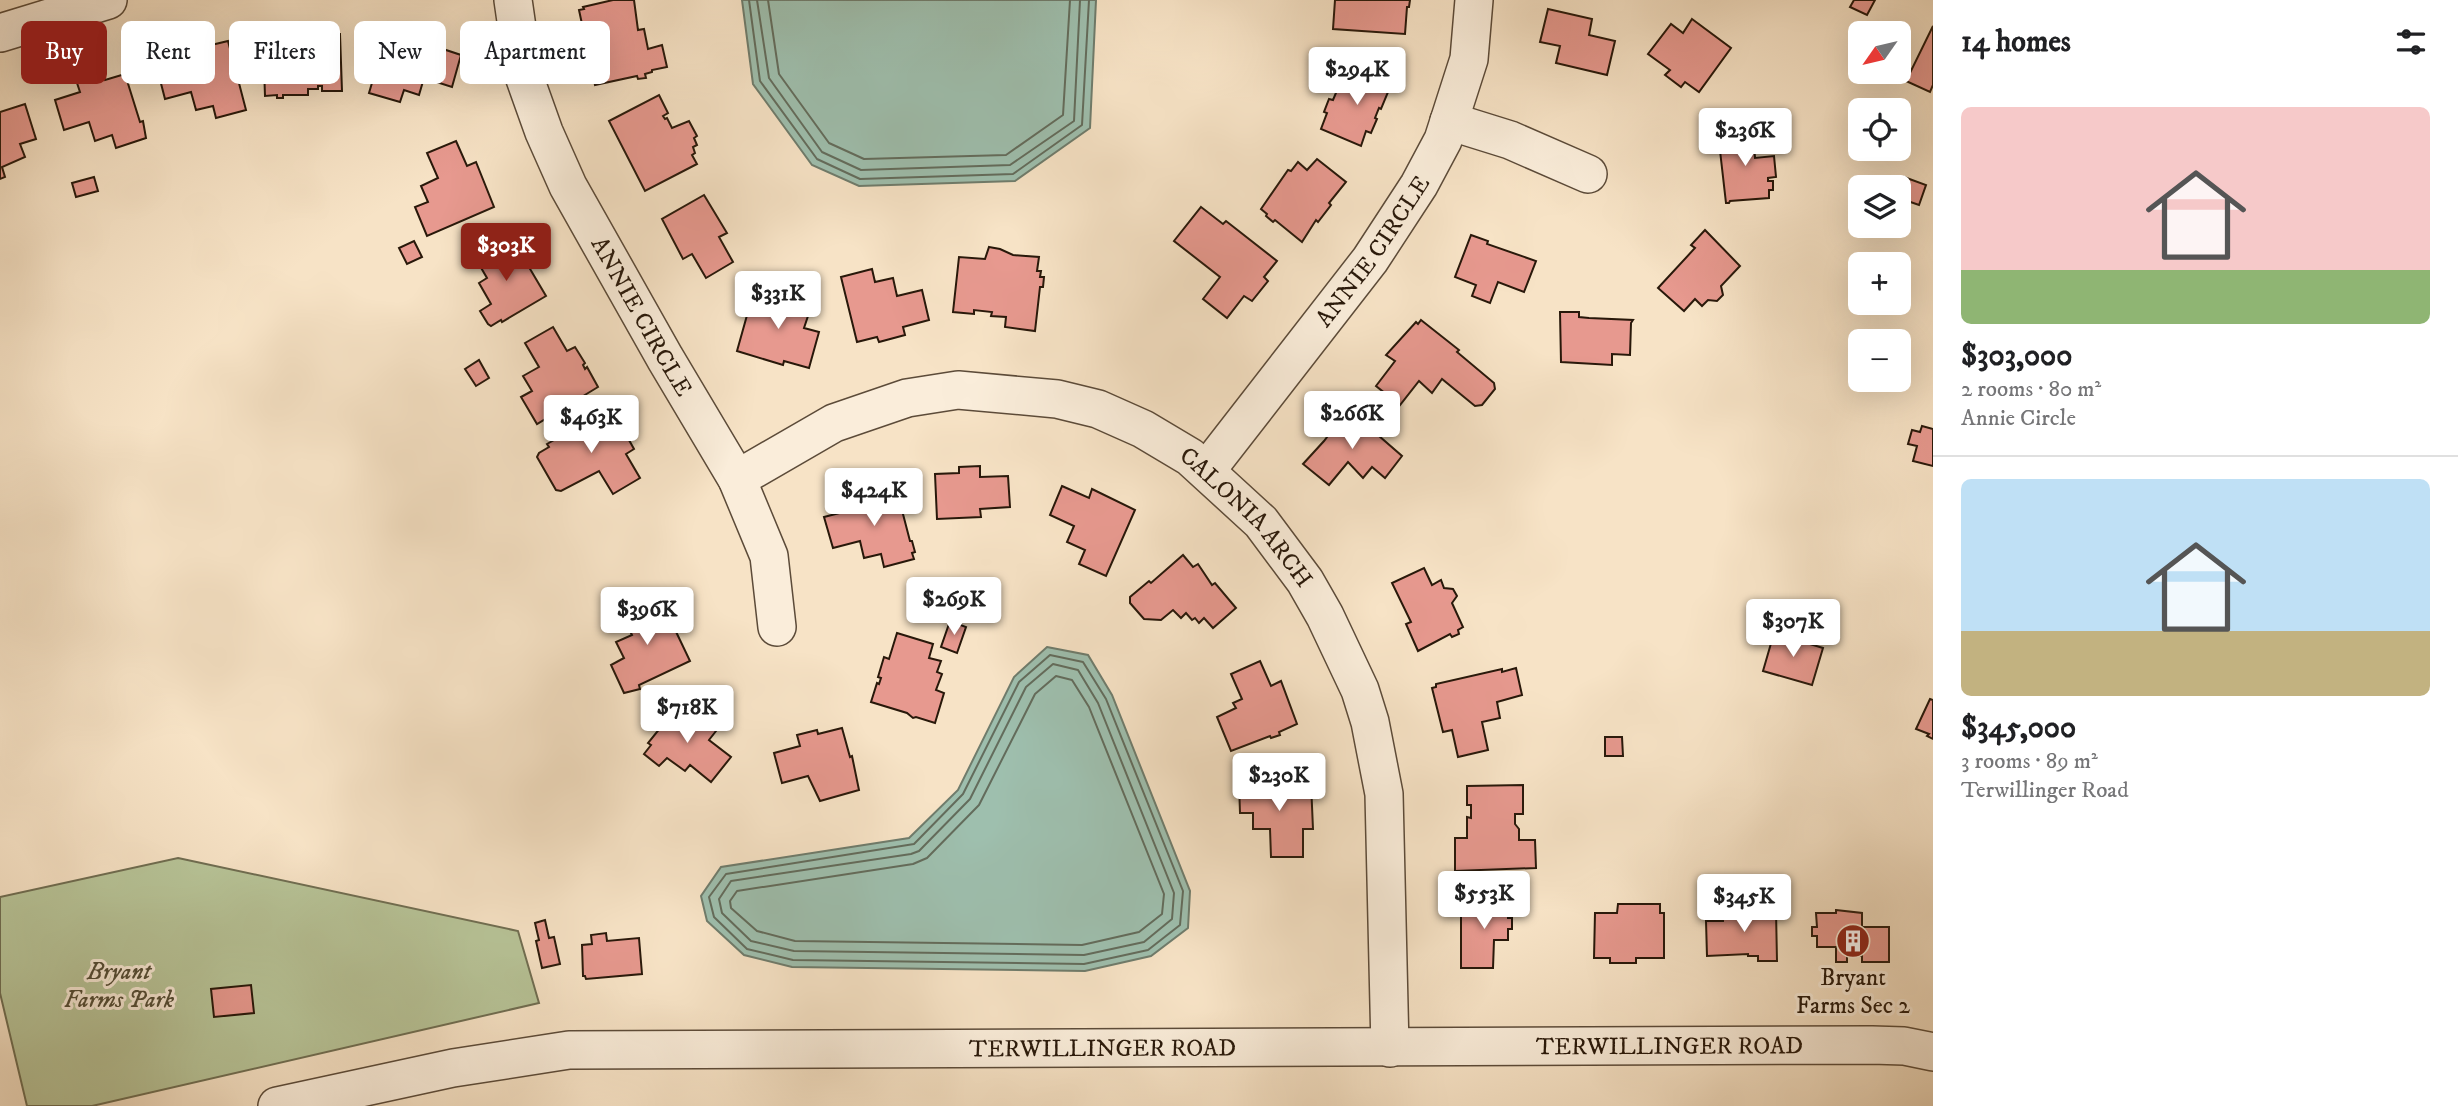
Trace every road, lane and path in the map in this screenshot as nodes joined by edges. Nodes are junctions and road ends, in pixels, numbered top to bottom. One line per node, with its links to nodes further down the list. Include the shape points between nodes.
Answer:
1 (108, 0): 4 (street)
2 (513, 0): 8 (street, ANNIE CIRCLE, via 524,76 568,186)
3 (1475, 0): 5 (street, ANNIE CIRCLE, via 1469,60)
4 (0, 33)
5 (1449, 121): 6 (street, via 1510,140); 7 (street, ANNIE CIRCLE, via 1419,185 1370,260)
6 (1588, 174)
7 (1206, 471): 8 (street, CALONIA ARCH, via 1143,429 1098,409 1057,399 958,390 907,398 834,423); 10 (street, CALONIA ARCH, via 1261,522 1305,581 1360,690 1384,794)
8 (737, 479): 9 (street, ANNIE CIRCLE, via 769,556)
9 (777, 627)
10 (1390, 1048): 11 (street, TERWILLINGER ROAD, via 1872,1045); 12 (street, TERWILLINGER ROAD, via 569,1049 453,1068)
11 (1933, 1052)
12 (277, 1106)

